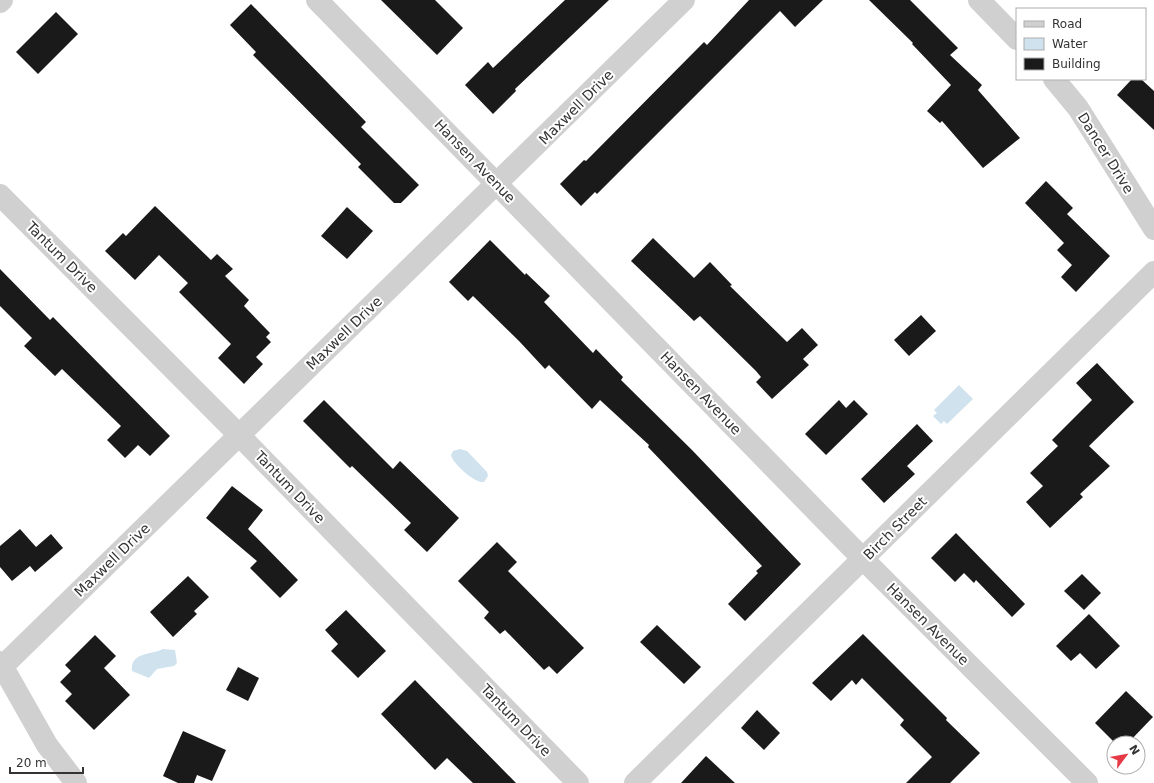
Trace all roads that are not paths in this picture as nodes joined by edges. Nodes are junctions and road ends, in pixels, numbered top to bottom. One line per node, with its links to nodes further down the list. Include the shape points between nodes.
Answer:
1 (2, 0): 5 (street)
2 (317, 0): 8 (street, Hansen Avenue)
3 (684, 0): 8 (street, Maxwell Drive)
4 (979, 0): 6 (street)
5 (0, 2)
6 (1016, 38)
7 (1055, 80): 10 (street, Dancer Drive, via 1078,108)
8 (497, 184): 12 (street, Maxwell Drive); 13 (street, Hansen Avenue)
9 (0, 195): 12 (street, Tantum Drive)
10 (1154, 229)
11 (1154, 272): 13 (street, Birch Street)
12 (239, 435): 14 (street, Maxwell Drive); 16 (street, Tantum Drive)
13 (864, 560): 17 (street, Birch Street); 18 (street, Hansen Avenue)
14 (1, 666): 15 (street, via 47,745)
15 (76, 783)
16 (578, 783)
17 (635, 783)
18 (1088, 783)

